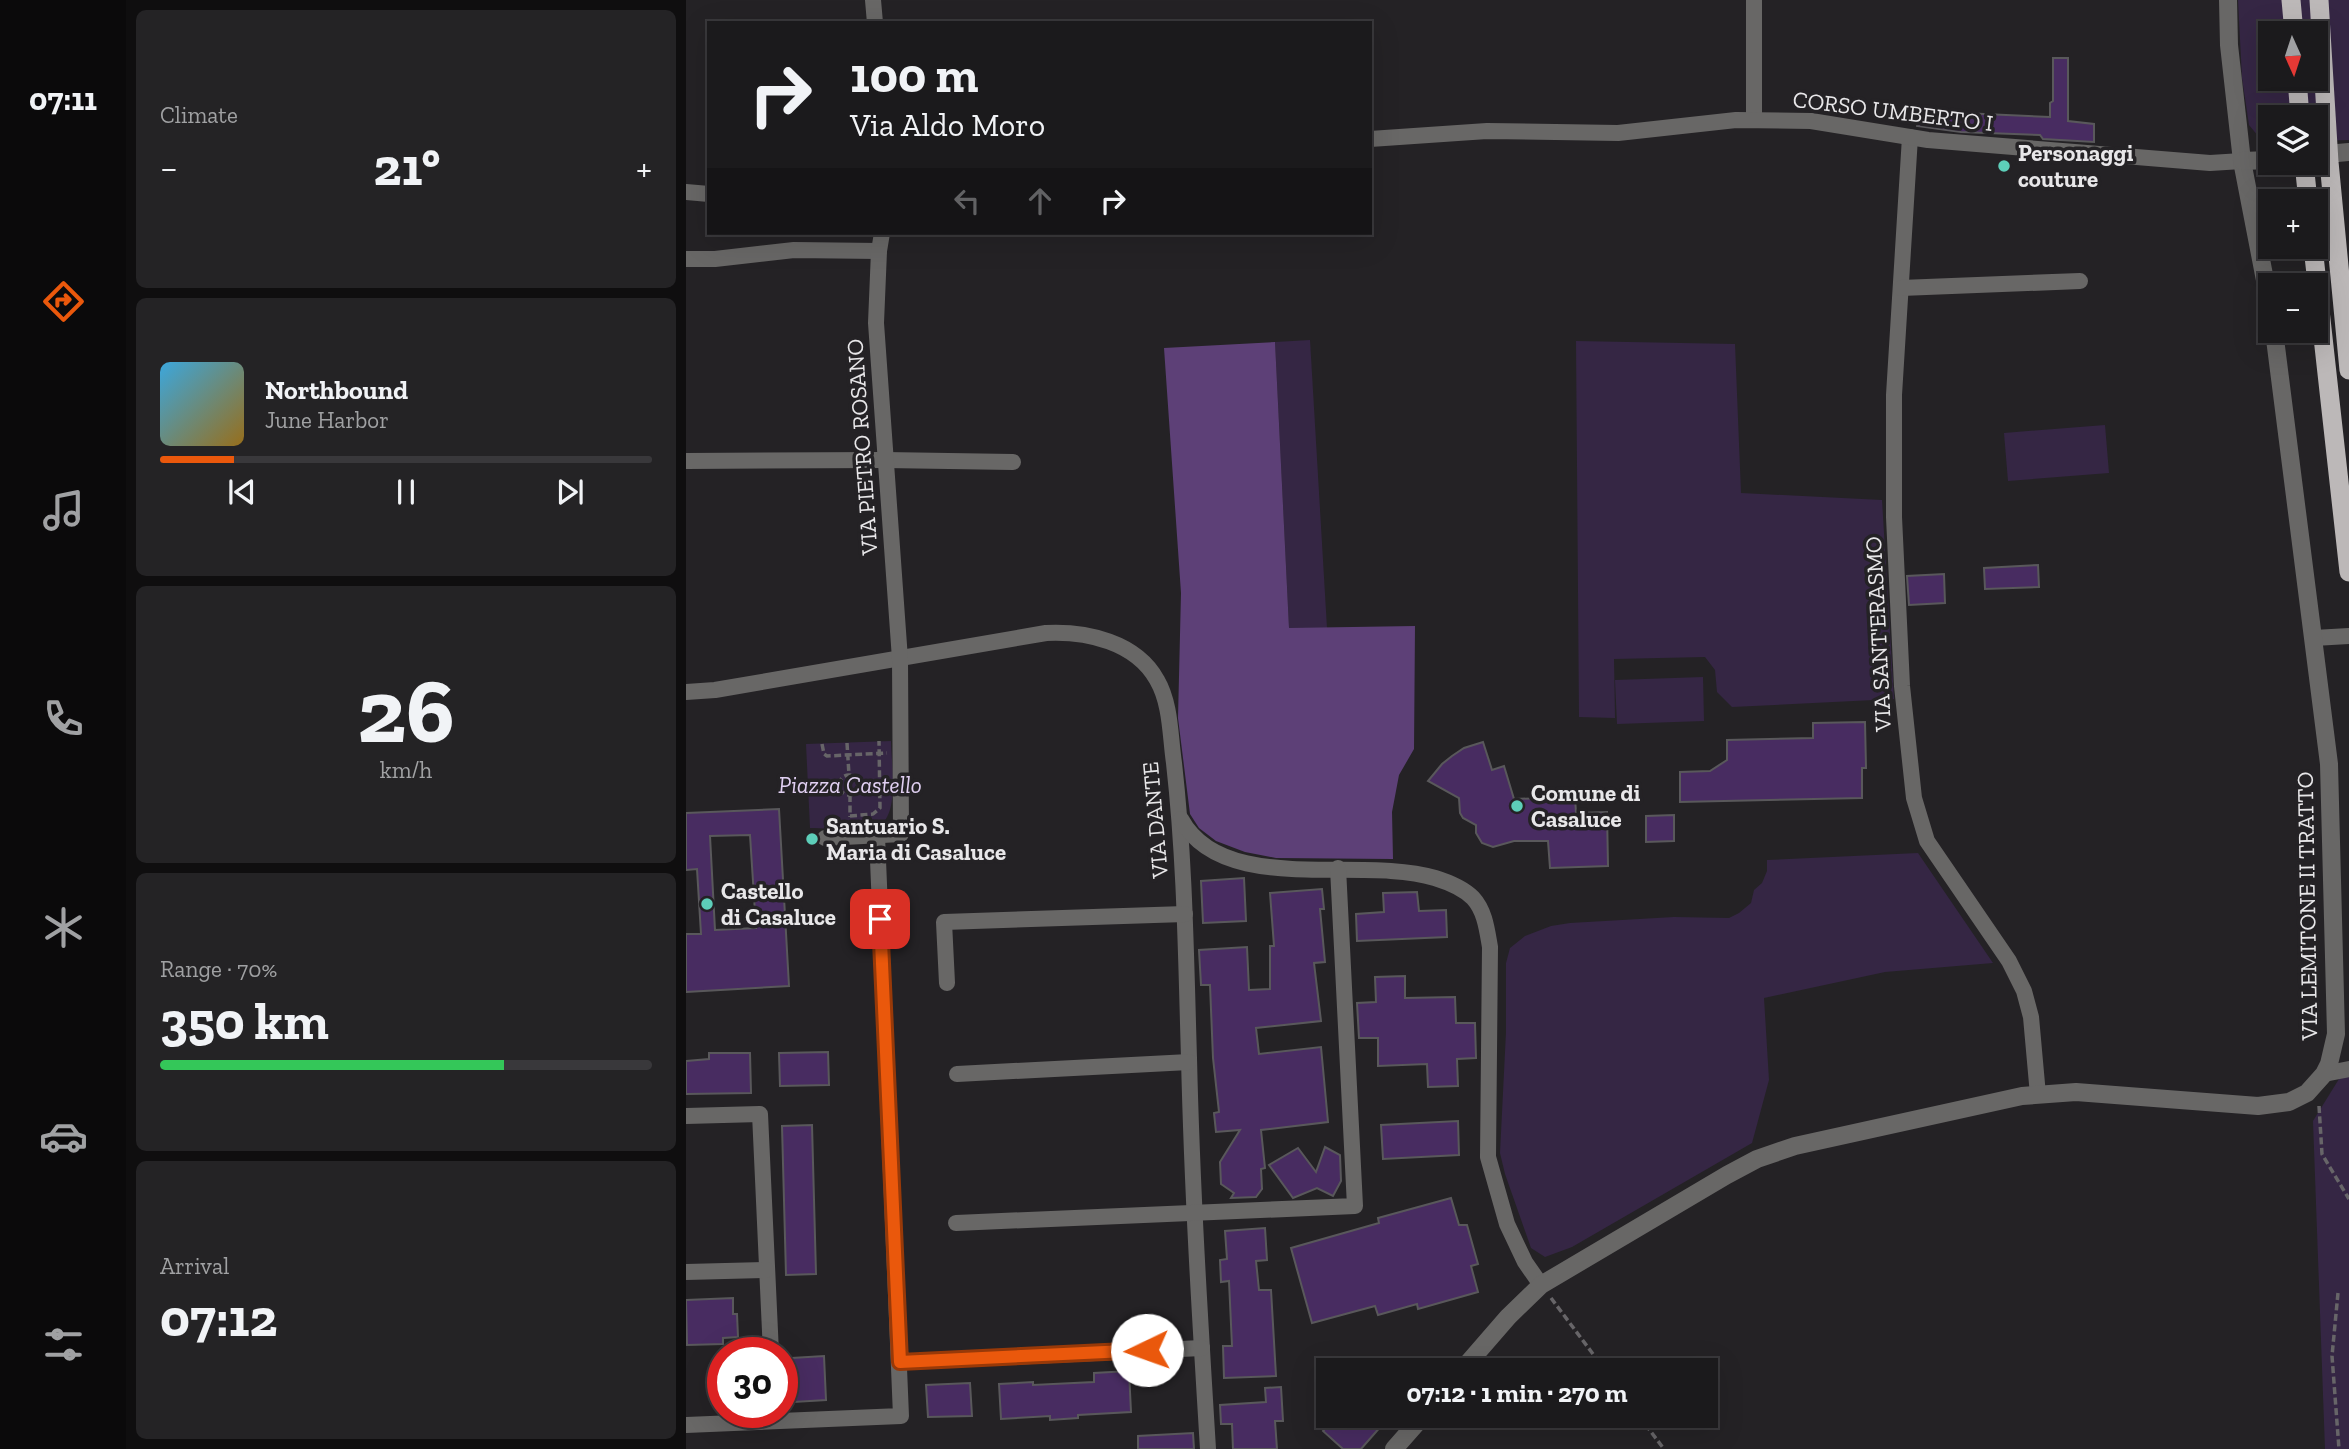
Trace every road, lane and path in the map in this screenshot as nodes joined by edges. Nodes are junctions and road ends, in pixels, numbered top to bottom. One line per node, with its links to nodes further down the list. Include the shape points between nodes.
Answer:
1 (873, 0): 6 (street)
2 (1754, 0): 8 (street)
3 (2228, 0): 14 (street)
4 (2291, 0): 7 (highway)
5 (2319, 0): 25 (highway, bridge)
6 (875, 21)
7 (2293, 21)
8 (1754, 120): 9 (street, CORSO UMBERTO I, via 1811,121); 10 (street, CORSO UMBERTO I, via 1618,133 1487,131)
9 (1910, 137): 14 (street, CORSO UMBERTO I, via 2197,162); 23 (street, VIA SANT'ERASMO)
10 (1372, 139)
11 (2349, 152): 12 (street)
12 (2328, 154)
13 (2258, 160): 14 (street)
14 (2242, 161): 21 (street)
15 (686, 192): 16 (street)
16 (707, 194)
17 (883, 235): 18 (street, VIA PIETRO ROSANO)
18 (879, 251): 19 (street, via 794,250); 26 (street, VIA PIETRO ROSANO, via 876,323)
19 (686, 259)
20 (2314, 259): 29 (highway)
21 (2264, 273)
22 (2080, 281): 23 (street)
23 (1901, 288): 57 (street, VIA SANT'ERASMO, via 1894,395 1894,517 1902,686 1914,798 1927,841 2024,990)
24 (2276, 343): 31 (street, VIA LEMITONE II TRATTO)
25 (2349, 370)
26 (886, 460): 27 (street); 28 (street); 32 (street, VIA PIETRO ROSANO)
27 (686, 461)
28 (1013, 462)
29 (2349, 572)
30 (2349, 636): 31 (street)
31 (2314, 638): 56 (street, VIA LEMITONE II TRATTO, via 2329,764 2336,1034 2329,1065)
32 (900, 659): 33 (street, VIA DANTE); 46 (street, VIA DANTE, via 1046,633 1084,635 1118,646 1148,669 1162,691); 48 (street, via 901,834)
33 (686, 692)
34 (879, 741): 38 (path)
35 (847, 743): 39 (path)
36 (822, 744): 39 (path, via 825,756)
37 (891, 753): 38 (path)
38 (880, 754): 39 (path); 42 (path)
39 (848, 755): 40 (path)
40 (849, 775): 43 (path); 44 (path, via 843,776 840,788)
41 (892, 782): 42 (path)
42 (880, 783): 43 (path); 45 (path, via 877,812)
43 (859, 784): 44 (path)
44 (850, 795): 45 (path)
45 (850, 816): 47 (path)
46 (1180, 818): 50 (street, via 1199,843 1228,859 1265,867); 51 (street, VIA DANTE)
47 (851, 828)
48 (877, 835): 49 (street); 70 (street)
49 (825, 838)
50 (1338, 868): 60 (street, via 1355,1206); 64 (street, via 1417,873 1462,890 1480,908 1491,966 1488,1157 1507,1224)
51 (1185, 914): 52 (street, via 944,922); 53 (street, VIA DANTE)
52 (947, 983)
53 (1189, 1062): 55 (street); 60 (street, VIA DANTE)
54 (2349, 1069): 56 (street)
55 (957, 1074)
56 (2320, 1080): 57 (street, via 2289,1102 2258,1106 2076,1092); 59 (path, via 2322,1154)
57 (2038, 1095): 64 (street, via 1840,1135 1758,1159)
58 (686, 1116): 62 (street, via 760,1114)
59 (2349, 1199)
60 (1196, 1213): 61 (street); 67 (street, VIA DANTE)
61 (956, 1223)
62 (766, 1270): 63 (street); 66 (street)
63 (686, 1272)
64 (1541, 1285): 68 (street); 69 (path)
65 (2339, 1293): 79 (path, via 2332,1356)
66 (770, 1337)
67 (1202, 1348): 70 (street); 76 (street, VIA DANTE)
68 (1472, 1358)
69 (1596, 1358)
70 (900, 1362): 71 (street, via 901,1416)
71 (798, 1417)
72 (707, 1423): 73 (street)
73 (686, 1425)
74 (1412, 1428): 77 (street)
75 (1648, 1428): 78 (path)
76 (1208, 1449)
77 (1394, 1449)
78 (1664, 1449)
79 (2339, 1449)

